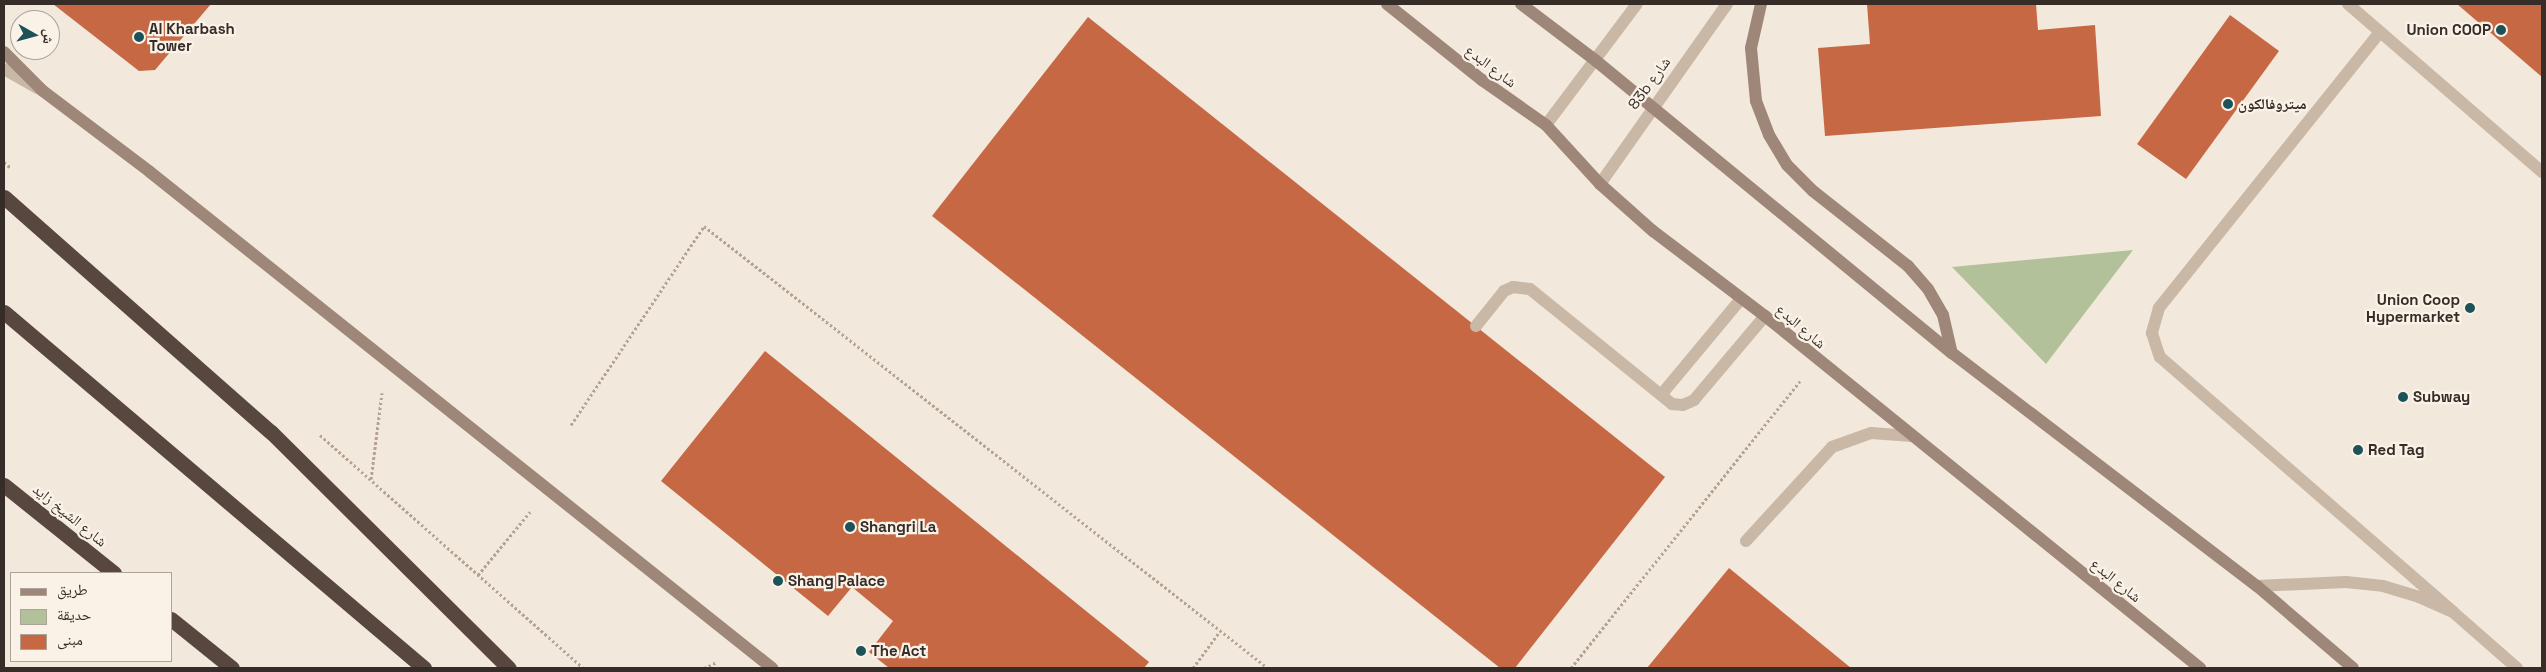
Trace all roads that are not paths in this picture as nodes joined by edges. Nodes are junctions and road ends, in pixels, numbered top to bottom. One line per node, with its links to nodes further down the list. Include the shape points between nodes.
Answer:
1 (1387, 4): 13 (main road, شارع البدع, via 1482,80)
2 (1522, 4): 9 (main road)
3 (1637, 4): 9 (street)
4 (1727, 4): 12 (street, 83b شارع)
5 (1761, 4): 21 (main road, via 1751,48 1756,101 1768,135 1787,165 1813,191 1908,266 1928,289 1943,315)
6 (2348, 4): 7 (street)
7 (2380, 32): 14 (street); 28 (street, via 2159,308 2152,333 2160,357)
8 (4, 52): 11 (main road)
9 (1595, 60): 12 (main road); 13 (street)
10 (4, 69): 11 (street)
11 (43, 92): 33 (main road, via 150,172)
12 (1650, 108): 15 (street, 83b شارع); 21 (main road)
13 (1546, 125): 15 (main road, شارع البدع)
14 (2542, 172)
15 (1600, 184): 17 (main road, شارع البدع, via 1653,231)
16 (4, 197): 32 (highway, via 271,432)
17 (1741, 299): 19 (main road, شارع البدع); 22 (street)
18 (4, 312): 31 (highway)
19 (1765, 316): 22 (street, via 1694,400 1678,405); 23 (main road, شارع البدع)
20 (1476, 326): 22 (street, via 1504,291 1512,287 1530,289)
21 (1952, 353): 27 (main road)
22 (1662, 395)
23 (1912, 436): 25 (street, via 1871,434 1832,447); 34 (main road, شارع البدع)
24 (4, 485): 26 (highway, شارع الشيخ زايد)
25 (1746, 541)
26 (113, 572)
27 (2257, 586): 28 (street, via 2346,582 2383,586); 35 (main road)
28 (2453, 612): 36 (street)
29 (172, 620): 30 (highway)
30 (232, 668)
31 (424, 668)
32 (509, 668)
33 (772, 668)
34 (2200, 668)
35 (2353, 668)
36 (2517, 668)

